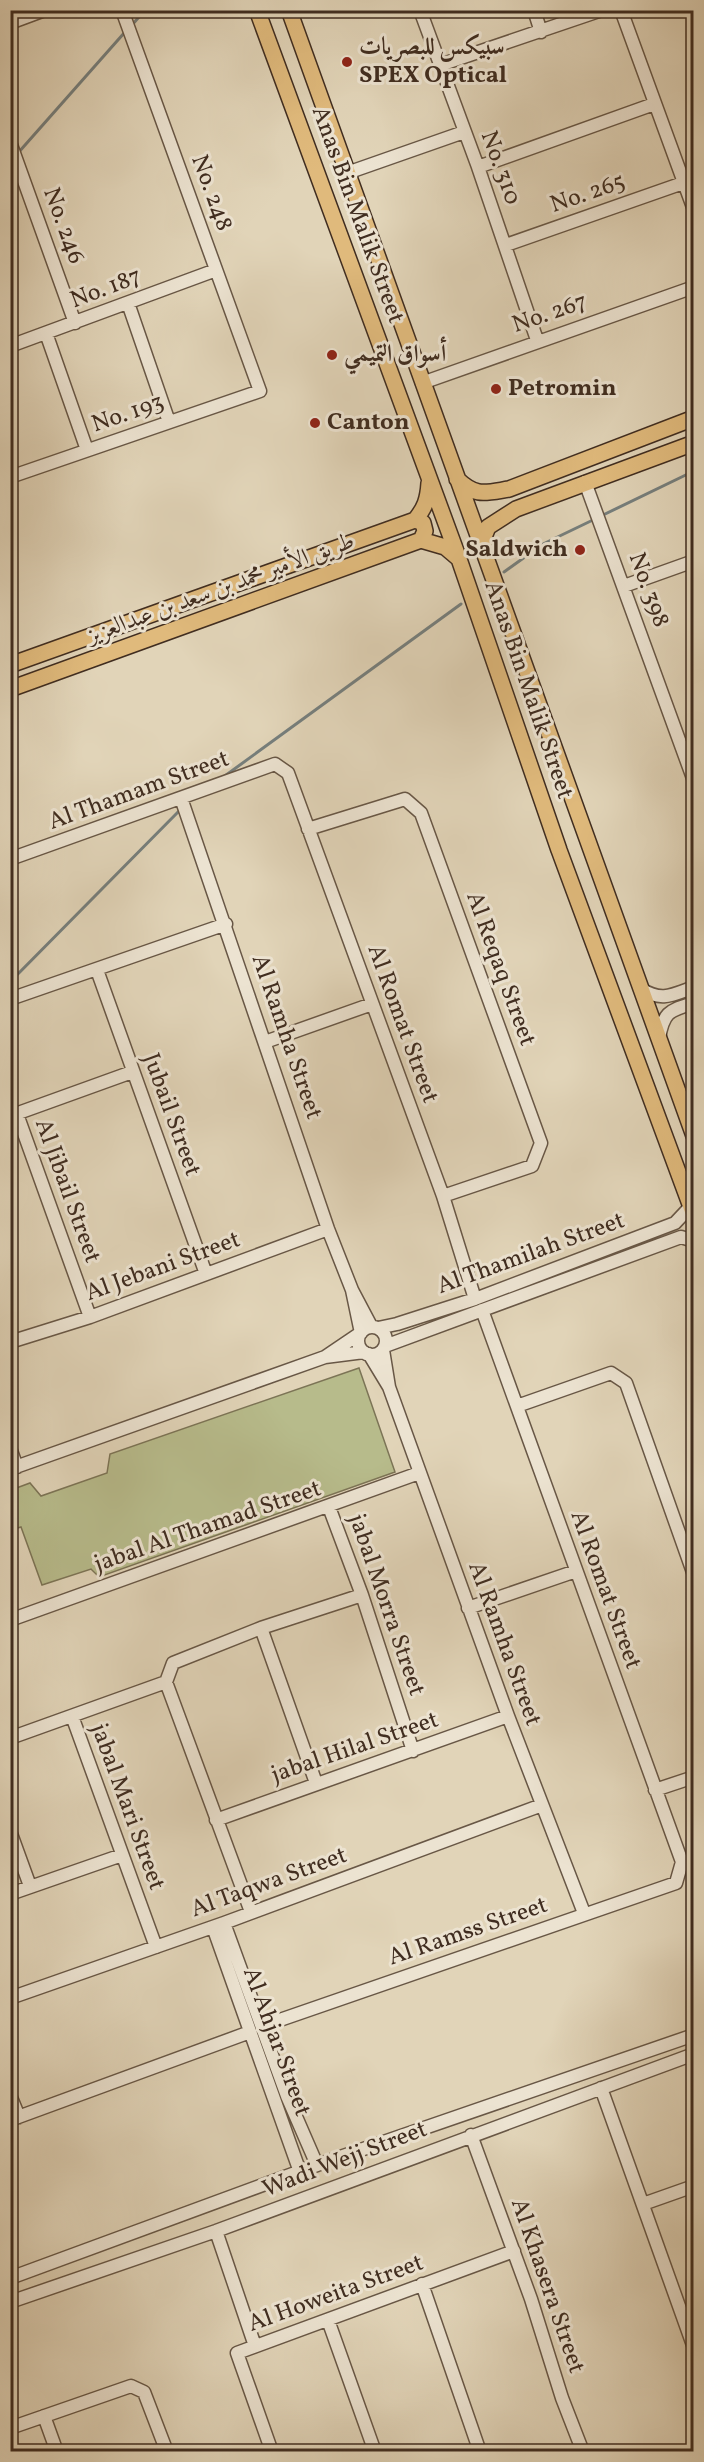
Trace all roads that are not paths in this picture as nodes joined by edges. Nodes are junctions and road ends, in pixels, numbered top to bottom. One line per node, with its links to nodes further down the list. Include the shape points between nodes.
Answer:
1 (45, 10): 9 (street)
2 (122, 10): 20 (street, No. 248)
3 (256, 10): 34 (main road, Anas Bin Malik Street)
4 (289, 10): 16 (main road, Anas Bin Malik Street)
5 (420, 10): 11 (street, No. 310)
6 (534, 10): 10 (street)
7 (621, 10): 12 (street)
8 (600, 11): 10 (street)
9 (10, 22)
10 (541, 32): 11 (street)
11 (440, 65): 13 (street, No. 310)
12 (654, 104): 15 (street); 17 (street)
13 (464, 132): 15 (street, No. 310); 16 (street)
14 (10, 142): 23 (street, No. 246)
15 (478, 166): 19 (street, No. 310)
16 (347, 173): 27 (main road, Anas Bin Malik Street)
17 (683, 183): 18 (street); 19 (street, No. 265)
18 (693, 210)
19 (506, 244): 25 (street, No. 310)
20 (216, 270): 22 (street, No. 187); 28 (street, No. 248)
21 (693, 290): 25 (street, No. 267)
22 (128, 303): 23 (street, No. 187); 30 (street)
23 (75, 323): 24 (street, No. 187)
24 (46, 333): 26 (street, No. 187); 32 (street)
25 (537, 340): 27 (street, No. 267)
26 (10, 346)
27 (422, 383): 35 (main road, Anas Bin Malik Street)
28 (260, 391): 30 (street, No. 193)
29 (693, 418): 37 (main road)
30 (170, 422): 32 (street, No. 193)
31 (693, 443): 36 (main road)
32 (87, 450): 33 (street, No. 193)
33 (10, 477)
34 (429, 477): 39 (main road, via 429,496); 42 (main road, Anas Bin Malik Street)
35 (455, 477): 37 (main road, via 478,493); 41 (main road, Anas Bin Malik Street)
36 (585, 482): 38 (main road); 44 (street, No. 398)
37 (509, 489): 38 (main road, via 509,501)
38 (516, 509): 41 (main road, via 488,527)
39 (415, 520): 40 (main road, via 423,523); 45 (main road, طريق الأمير محمد بن سعد بن عبدالعزيز)
40 (422, 540): 42 (main road, via 445,547); 46 (main road, طريق الأمير محمد بن سعد بن عبدالعزيز)
41 (484, 557): 54 (main road, Anas Bin Malik Street)
42 (459, 560): 65 (main road, Anas Bin Malik Street, via 559,850)
43 (693, 561): 44 (street)
44 (624, 585): 48 (street, No. 398)
45 (10, 665)
46 (10, 689)
47 (280, 768): 49 (street, Al Thamam Street, via 275,765); 50 (street, Al Romat Street, via 288,772)
48 (693, 781)
49 (182, 798): 51 (street, Al Thamam Street); 52 (street, Al Ramha Street)
50 (308, 829): 57 (street, Al Romat Street); 64 (street, Al Reqaq Street, via 405,799 421,813 541,1143 532,1166)
51 (10, 859)
52 (226, 924): 53 (street); 60 (street, Al Ramha Street)
53 (97, 970): 56 (street); 61 (street, Jubail Street)
54 (641, 989): 55 (street, via 665,997); 59 (main road, Anas Bin Malik Street)
55 (690, 989): 58 (street, via 679,998 680,1002)
56 (10, 999)
57 (372, 1004): 60 (street); 64 (street, Al Romat Street)
58 (691, 1004): 59 (street, via 670,1011 662,1021)
59 (659, 1039): 63 (main road, Anas Bin Malik Street)
60 (266, 1042): 66 (street, Al Ramha Street)
61 (132, 1072): 62 (street); 68 (street, Jubail Street)
62 (14, 1115): 71 (street, Al Jibail Street)
63 (693, 1136)
64 (443, 1196): 69 (street, Al Romat Street)
65 (692, 1210): 69 (street, Al Thamilah Street, via 675,1223)
66 (328, 1229): 68 (street, Al Jebani Street); 72 (street, Al Ramha Street)
67 (693, 1241): 70 (street, Al Thamilah Street, via 681,1238)
68 (206, 1274): 71 (street, Al Jebani Street)
69 (475, 1299): 72 (street, Al Thamilah Street)
70 (482, 1310): 74 (street, Al Thamilah Street); 78 (street, Al Romat Street)
71 (90, 1317): 73 (street, Al Jebani Street)
72 (367, 1330): 74 (street, via 385,1336); 75 (street, via 358,1343); 76 (street, Al Thamilah Street)
73 (10, 1342)
74 (384, 1348): 75 (street, via 375,1354); 77 (street)
75 (366, 1353): 76 (street); 77 (street)
76 (325, 1357): 80 (street)
77 (388, 1387): 81 (street, Al Ramha Street)
78 (517, 1406): 83 (street, Al Romat Street); 84 (street, via 611,1373 626,1383)
79 (10, 1448): 80 (street)
80 (14, 1468)
81 (419, 1473): 82 (street, jabal Al Thamad Street); 86 (street, Al Ramha Street)
82 (329, 1507): 85 (street, jabal Morra Street); 87 (street, jabal Al Thamad Street)
83 (576, 1571): 86 (street); 96 (street, Al Romat Street)
84 (693, 1575)
85 (362, 1595): 88 (street); 93 (street, jabal Morra Street)
86 (468, 1608): 91 (street, Al Ramha Street)
87 (10, 1620)
88 (261, 1628): 89 (street, via 173,1663); 95 (street)
89 (166, 1682): 90 (street); 98 (street)
90 (72, 1716): 92 (street); 100 (street, jabal Mari Street)
91 (508, 1716): 93 (street, jabal Hilal Street); 97 (street, Al Ramha Street)
92 (10, 1738)
93 (413, 1751): 95 (street, jabal Hilal Street)
94 (693, 1777): 96 (street)
95 (316, 1783): 98 (street, jabal Hilal Street)
96 (655, 1791): 101 (street, Al Romat Street, via 682,1862)
97 (542, 1805): 104 (street, Al Taqwa Street); 105 (street, Al Ramha Street)
98 (216, 1820): 104 (street)
99 (10, 1831): 102 (street)
100 (122, 1855): 102 (street); 107 (street, jabal Mari Street)
101 (676, 1883): 105 (street, Al Ramss Street)
102 (30, 1886): 103 (street)
103 (10, 1894)
104 (251, 1912): 106 (street, Al Taqwa Street)
105 (584, 1913): 110 (street, Al Ramss Street)
106 (218, 1925): 107 (street, Al Taqwa Street); 109 (street, Al Ahjar Street); 111 (street, Al Ahjar Street)
107 (156, 1947): 108 (street, Al Taqwa Street)
108 (10, 1998)
109 (260, 2019): 110 (street); 113 (street, Al Ahjar Street)
110 (274, 2022): 113 (street)
111 (250, 2032): 118 (street, Al Ahjar Street); 119 (street)
112 (693, 2035): 121 (street, Wadi Wejj Street)
113 (266, 2036): 117 (street, Al Ahjar Street)
114 (693, 2054): 115 (street, Wadi Wejj Street)
115 (601, 2088): 120 (street, Wadi Wejj Street); 124 (street)
116 (10, 2095): 119 (street)
117 (287, 2097): 118 (street); 121 (street, Al Ahjar Street)
118 (274, 2101): 122 (street, Al Ahjar Street)
119 (15, 2119)
120 (471, 2135): 125 (street, Wadi Wejj Street); 126 (street, Al Khasera Street)
121 (316, 2165): 122 (street, Wadi Wejj Street)
122 (300, 2172): 127 (street, Wadi Wejj Street)
123 (693, 2186): 124 (street)
124 (643, 2204): 132 (street)
125 (216, 2230): 129 (street, Wadi Wejj Street); 131 (street)
126 (514, 2252): 128 (street, Al Howeita Street); 140 (street, Al Khasera Street)
127 (10, 2278)
128 (422, 2284): 130 (street, Al Howeita Street); 139 (street)
129 (10, 2302)
130 (328, 2320): 131 (street, Al Howeita Street); 138 (street)
131 (255, 2346): 137 (street, Al Howeita Street, via 237,2353)
132 (693, 2348)
133 (44, 2416): 134 (street); 135 (street); 136 (street, via 131,2386 144,2392)
134 (10, 2428)
135 (57, 2451)
136 (167, 2451)
137 (272, 2451)
138 (375, 2451)
139 (480, 2451)
140 (583, 2451)

